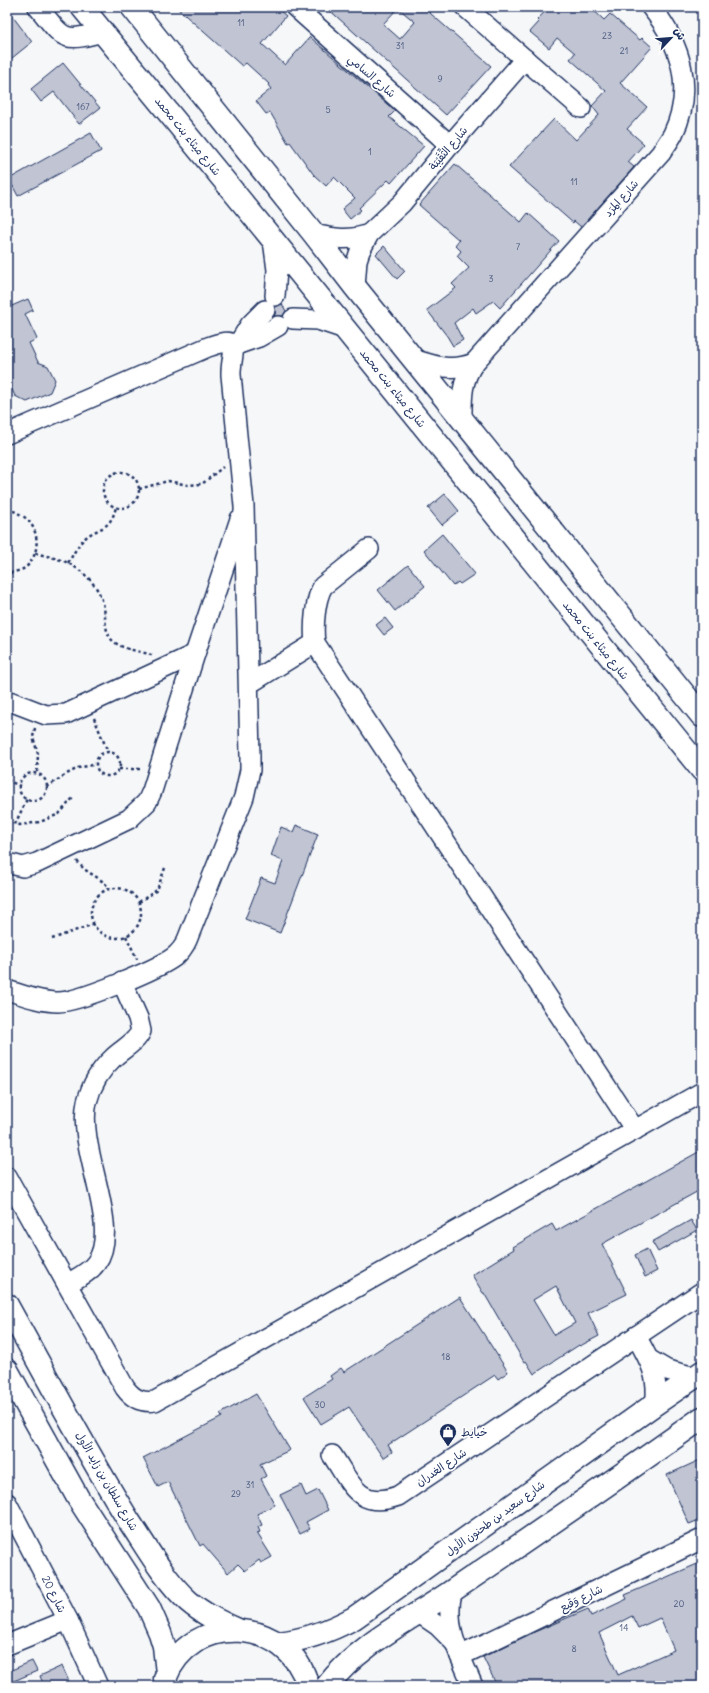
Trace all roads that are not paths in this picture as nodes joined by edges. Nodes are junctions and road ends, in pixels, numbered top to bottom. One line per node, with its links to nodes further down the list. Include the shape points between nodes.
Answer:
1 (38, 7): 7 (street, via 57,31 68,38)
2 (82, 7): 7 (main road, شارع ميثاء بنت محمد)
3 (132, 7): 11 (main road)
4 (294, 7): 10 (street, شارع السامي)
5 (465, 7): 8 (street)
6 (651, 7): 18 (street, شارع المِرَد, via 667,28 677,48 682,69 684,91 673,134 661,152)
7 (103, 32): 13 (main road, شارع ميثاء بنت محمد)
8 (525, 59): 9 (street); 10 (street, شارع الثِّقَيْبَة)
9 (581, 108)
10 (450, 145): 12 (street, شارع الثِّقَيْبَة, via 402,203)
11 (314, 234): 12 (street, شارع الثِّقَيْبَة, via 342,240); 14 (main road)
12 (369, 234): 14 (street, شارع الثِّقَيْبَة, via 360,251)
13 (273, 240): 15 (main road, شارع ميثاء بنت محمد); 16 (street, via 277,270 270,303)
14 (355, 287): 17 (main road)
15 (345, 329): 16 (street, via 318,320 286,323); 28 (main road, شارع ميثاء بنت محمد)
16 (236, 345): 20 (street, via 226,342 208,347); 21 (street, via 231,370)
17 (413, 359): 18 (street, via 450,369); 19 (main road)
18 (474, 363): 19 (street, شارع المِرَد, via 464,381)
19 (462, 420): 27 (main road)
20 (7, 434)
21 (244, 506): 24 (street); 25 (street)
22 (369, 549): 23 (street, via 321,589 317,601)
23 (315, 643): 25 (street); 33 (street)
24 (195, 654): 26 (street, via 72,712 46,715); 29 (street, via 152,791 139,811 130,819 30,866)
25 (249, 684): 30 (street, via 250,770 244,797 184,947 173,958)
26 (7, 700)
27 (702, 716)
28 (702, 770)
29 (7, 863)
30 (122, 982): 31 (street, via 59,1002); 35 (street, via 141,1031 135,1040 112,1058 96,1080 90,1092 85,1117 104,1224 104,1248 96,1263)
31 (7, 990)
32 (702, 1092): 33 (street)
33 (635, 1130): 35 (street, via 155,1401 141,1401 129,1394)
34 (7, 1177): 35 (street)
35 (67, 1284)
36 (702, 1292): 38 (street, شارع الغدران)
37 (7, 1305): 50 (main road, شارع سلطان بن زايد الأول, via 116,1499 164,1573 175,1588 204,1613)
38 (636, 1336): 39 (street); 44 (street, شارع الغدران, via 398,1496 375,1501 361,1495)
39 (650, 1360): 41 (street, via 667,1370); 42 (street, via 656,1382)
40 (7, 1370): 54 (main road, via 78,1498 149,1608 160,1633)
41 (699, 1375): 42 (main road, شارع سعيد بن طحنون الأول)
42 (655, 1404): 51 (main road, شارع سعيد بن طحنون الأول, via 354,1618 310,1638)
43 (702, 1418): 47 (main road)
44 (332, 1455)
45 (7, 1504): 49 (street, شارع 20)
46 (702, 1539): 53 (street, شارع وَقيع)
47 (452, 1592): 48 (main road); 53 (street, via 449,1617)
48 (419, 1614): 53 (street, via 438,1626); 57 (main road, via 356,1656)
49 (68, 1620): 52 (street); 55 (street, شارع 20)
50 (238, 1630): 51 (main road, via 266,1636); 54 (main road, via 223,1631 196,1641 175,1660)
51 (278, 1644): 56 (main road, via 300,1665)
52 (7, 1645)
53 (457, 1649): 58 (street)
54 (165, 1679)
55 (98, 1686)
56 (308, 1686)
57 (327, 1686)
58 (473, 1686)

